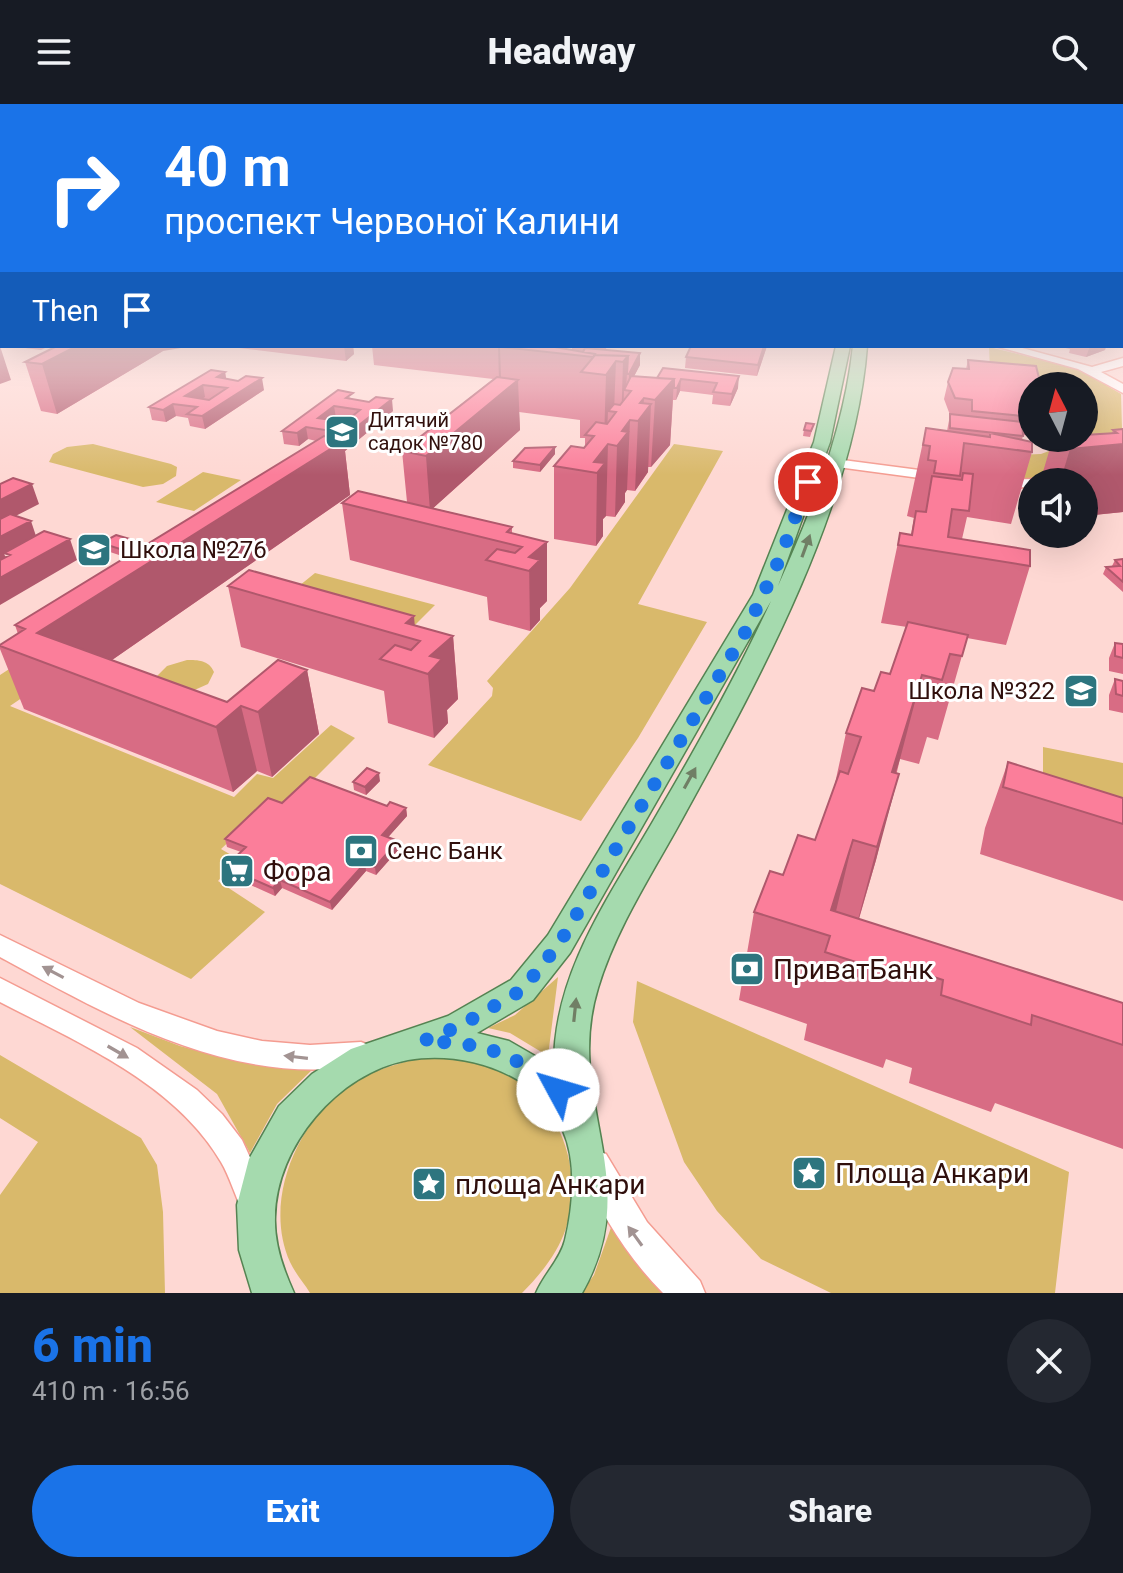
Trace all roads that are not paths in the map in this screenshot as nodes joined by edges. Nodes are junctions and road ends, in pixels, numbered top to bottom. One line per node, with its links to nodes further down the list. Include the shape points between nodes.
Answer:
1 (839, 364): 11 (main road, via 822,442 764,595 559,944 522,990)
2 (857, 364): 7 (main road)
3 (1073, 364): 5 (street)
4 (1114, 364): 5 (street)
5 (1094, 370): 6 (street)
6 (1123, 389)
7 (835, 463): 8 (street); 13 (main road, one-way to 7, via 569,1070 575,998 595,950 768,635)
8 (1018, 483)
9 (0, 945): 12 (street, one-way to 9, via 318,1060 226,1049 153,1022)
10 (0, 989): 15 (street, one-way to 15, via 123,1055 185,1099 230,1149)
11 (423, 1041): 12 (main road); 13 (main road, via 473,1043 520,1060 558,1090)
12 (373, 1054): 15 (main road, via 331,1077 295,1112 269,1155)
13 (577, 1115): 14 (main road)
14 (590, 1155): 17 (main road, via 590,1228); 18 (street, one-way to 14, via 654,1263 622,1218)
15 (256, 1205): 16 (main road)
16 (261, 1281)
17 (557, 1293)
18 (688, 1293)

